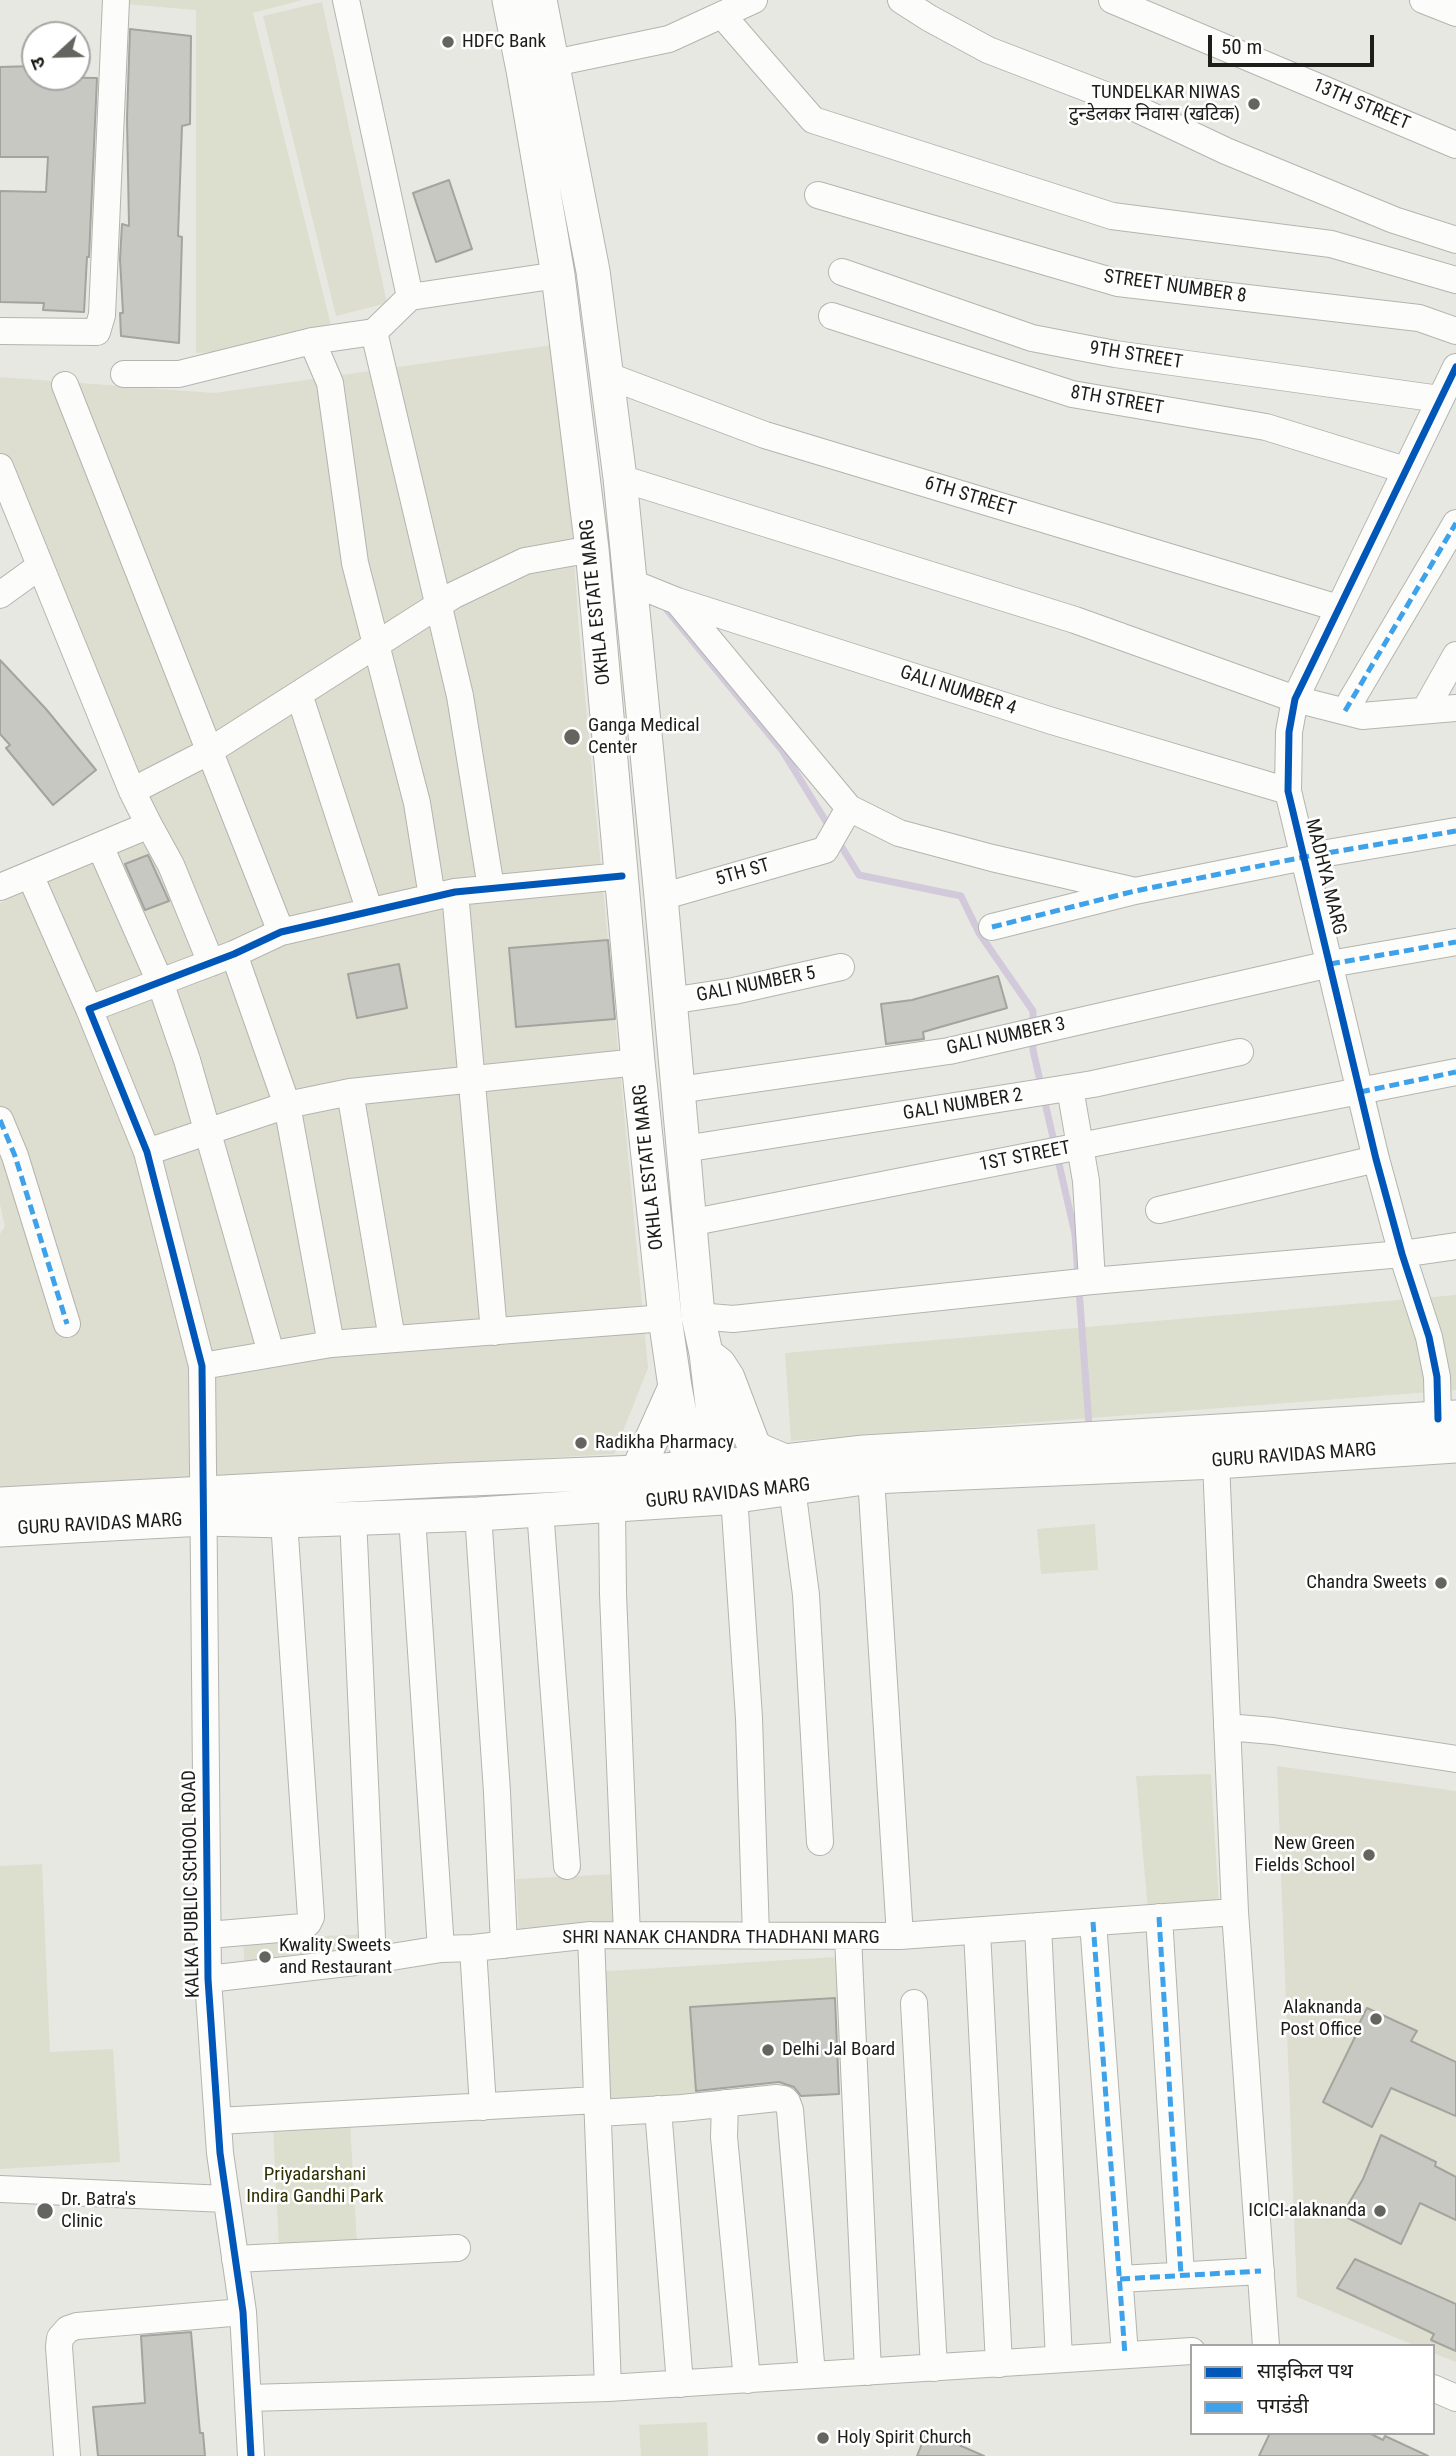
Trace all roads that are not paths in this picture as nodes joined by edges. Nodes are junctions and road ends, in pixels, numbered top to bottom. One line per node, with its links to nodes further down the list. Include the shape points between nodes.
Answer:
1 (116, 0): 20 (street, via 102,316 97,332)
2 (346, 0): 18 (street)
3 (509, 0): 11 (main road, OKHLA ESTATE MARG)
4 (540, 0): 11 (main road, OKHLA ESTATE MARG)
5 (754, 0): 10 (street)
6 (901, 0): 14 (street, via 988,50 1118,100 1226,151 1394,220)
7 (1112, 0): 12 (street, 13TH STREET)
8 (1423, 0): 9 (street)
9 (1456, 13)
10 (723, 16): 11 (street, via 669,38); 17 (street, via 813,120 1112,216 1331,244)
11 (538, 66): 16 (main road, OKHLA ESTATE MARG); 26 (main road, OKHLA ESTATE MARG, via 593,271)
12 (1456, 145)
13 (818, 195): 21 (street, STREET NUMBER 8, via 1118,283 1419,318)
14 (1456, 240)
15 (842, 272): 28 (street, 9TH STREET, via 1031,338)
16 (558, 275): 18 (street); 33 (main road, OKHLA ESTATE MARG)
17 (1456, 280)
18 (410, 297): 22 (street)
19 (832, 316): 30 (street, 8TH STREET, via 1072,394 1266,427)
20 (0, 331)
21 (1456, 331)
22 (374, 332): 23 (street); 38 (street)
23 (312, 341): 25 (street, via 179,374); 40 (street, via 330,383 355,563)
24 (1456, 367): 28 (street, MADHYA MARG)
25 (124, 374)
26 (606, 375): 31 (main road, OKHLA ESTATE MARG); 39 (street, 6TH STREET, via 765,435)
27 (65, 385): 47 (street)
28 (1440, 399): 30 (street, MADHYA MARG)
29 (0, 467): 34 (street)
30 (1405, 470): 39 (street, MADHYA MARG)
31 (620, 478): 35 (main road, OKHLA ESTATE MARG); 43 (street, via 1075,620)
32 (1456, 523): 46 (street)
33 (592, 549): 38 (street, via 525,561); 56 (main road, OKHLA ESTATE MARG)
34 (40, 566): 36 (street); 48 (street)
35 (630, 582): 37 (street, GALI NUMBER 4); 61 (main road, OKHLA ESTATE MARG)
36 (0, 595)
37 (677, 601): 49 (street, GALI NUMBER 4); 50 (street)
38 (438, 605): 40 (street); 58 (street, via 460,696)
39 (1338, 608): 43 (street, MADHYA MARG)
40 (375, 645): 42 (street); 60 (street)
41 (1456, 655): 45 (street)
42 (299, 694): 47 (street); 62 (street)
43 (1295, 699): 46 (street); 49 (street, MADHYA MARG)
44 (1456, 708): 45 (street)
45 (1425, 710): 46 (street, via 1362,716)
46 (1345, 711)
47 (208, 752): 48 (street); 64 (street)
48 (132, 791): 51 (street)
49 (1288, 791): 54 (street, MADHYA MARG)
50 (849, 808): 59 (street, via 900,834); 61 (street, 5TH ST, via 825,850)
51 (149, 825): 53 (street); 66 (street)
52 (1456, 831): 54 (street)
53 (100, 846): 55 (street); 69 (street)
54 (1304, 857): 59 (street); 67 (street, MADHYA MARG)
55 (30, 875): 57 (street); 71 (street, KALKA PUBLIC SCHOOL ROAD)
56 (622, 876): 58 (street); 73 (main road, OKHLA ESTATE MARG)
57 (0, 887)
58 (491, 888): 60 (street)
59 (1135, 891): 63 (street)
60 (444, 895): 62 (street); 75 (street)
61 (661, 897): 70 (main road, OKHLA ESTATE MARG)
62 (370, 912): 64 (street)
63 (992, 927)
64 (281, 932): 66 (street)
65 (1456, 942): 67 (street, GALI NUMBER 3)
66 (222, 958): 69 (street); 80 (street)
67 (1330, 964): 77 (street, GALI NUMBER 3, via 949,1051); 78 (street, MADHYA MARG)
68 (841, 967): 70 (street, GALI NUMBER 5)
69 (160, 982): 71 (street); 82 (street)
70 (670, 1000): 77 (main road, OKHLA ESTATE MARG)
71 (89, 1009): 85 (street, KALKA PUBLIC SCHOOL ROAD)
72 (1240, 1052): 76 (street, GALI NUMBER 2)
73 (638, 1062): 75 (street); 93 (main road, OKHLA ESTATE MARG)
74 (1456, 1072): 78 (street, 1ST STREET)
75 (470, 1079): 79 (street); 95 (street)
76 (1070, 1088): 83 (street); 84 (street, GALI NUMBER 2)
77 (678, 1090): 84 (main road, OKHLA ESTATE MARG)
78 (1360, 1092): 83 (street, 1ST STREET); 86 (street, MADHYA MARG)
79 (349, 1093): 80 (street); 96 (street)
80 (287, 1105): 82 (street); 97 (street)
81 (0, 1120): 94 (street)
82 (206, 1132): 85 (street); 98 (street)
83 (1082, 1146): 88 (street, 1ST STREET); 91 (street)
84 (684, 1149): 88 (main road, OKHLA ESTATE MARG)
85 (148, 1152): 100 (street, KALKA PUBLIC SCHOOL ROAD)
86 (1376, 1158): 87 (street); 90 (street, MADHYA MARG)
87 (1160, 1210)
88 (689, 1223): 92 (main road, OKHLA ESTATE MARG)
89 (1456, 1247): 90 (street)
90 (1402, 1254): 91 (street); 102 (street, MADHYA MARG, via 1429,1337)
91 (1092, 1281): 92 (street, via 733,1319)
92 (698, 1316): 99 (main road, OKHLA ESTATE MARG)
93 (665, 1318): 95 (street); 101 (main road, OKHLA ESTATE MARG)
94 (67, 1324)
95 (494, 1332): 96 (street)
96 (392, 1339): 97 (street)
97 (331, 1344): 98 (street)
98 (271, 1353): 100 (street)
99 (706, 1353): 106 (main road, via 728,1378 753,1444); 108 (main road, OKHLA ESTATE MARG)
100 (202, 1366): 110 (street, KALKA PUBLIC SCHOOL ROAD)
101 (675, 1387): 105 (main road); 108 (main road, OKHLA ESTATE MARG)
102 (1447, 1418): 106 (main road, GURU RAVIDAS MARG, via 864,1452)
103 (1456, 1446): 104 (main road, GURU RAVIDAS MARG)
104 (1216, 1462): 107 (main road, GURU RAVIDAS MARG); 118 (street)
105 (637, 1472): 108 (main road, GURU RAVIDAS MARG); 110 (main road, GURU RAVIDAS MARG, via 447,1480)
106 (789, 1475): 107 (main road, GURU RAVIDAS MARG); 108 (main road, GURU RAVIDAS MARG); 120 (street, via 806,1595)
107 (871, 1476): 132 (street)
108 (713, 1485): 111 (main road, GURU RAVIDAS MARG); 130 (street, via 749,1718)
109 (0, 1504): 110 (main road, GURU RAVIDAS MARG)
110 (204, 1506): 116 (main road, GURU RAVIDAS MARG); 117 (main road, GURU RAVIDAS MARG); 127 (street, KALKA PUBLIC SCHOOL ROAD)
111 (612, 1506): 112 (main road, GURU RAVIDAS MARG); 129 (street)
112 (540, 1510): 113 (main road, GURU RAVIDAS MARG); 121 (street)
113 (478, 1514): 115 (main road, GURU RAVIDAS MARG); 133 (street)
114 (353, 1517): 115 (main road, GURU RAVIDAS MARG); 116 (main road, GURU RAVIDAS MARG); 136 (street)
115 (412, 1517): 135 (street)
116 (284, 1521): 127 (street, via 310,1917 303,1927)
117 (0, 1530)
118 (1227, 1727): 119 (street); 122 (street)
119 (1456, 1759)
120 (820, 1842)
121 (567, 1866)
122 (1235, 1912): 123 (street, SHRI NANAK CHANDRA THADHANI MARG); 148 (street)
123 (1159, 1917): 124 (street, SHRI NANAK CHANDRA THADHANI MARG); 149 (street)
124 (1093, 1922): 125 (street, SHRI NANAK CHANDRA THADHANI MARG); 150 (street)
125 (1038, 1926): 126 (street, SHRI NANAK CHANDRA THADHANI MARG); 155 (street)
126 (977, 1931): 132 (street, SHRI NANAK CHANDRA THADHANI MARG); 156 (street)
127 (208, 1935): 137 (street, KALKA PUBLIC SCHOOL ROAD)
128 (591, 1935): 129 (street, SHRI NANAK CHANDRA THADHANI MARG); 133 (street, SHRI NANAK CHANDRA THADHANI MARG); 141 (street)
129 (627, 1935): 130 (street, SHRI NANAK CHANDRA THADHANI MARG)
130 (756, 1936): 131 (street, SHRI NANAK CHANDRA THADHANI MARG)
131 (848, 1936): 132 (street, SHRI NANAK CHANDRA THADHANI MARG); 158 (street)
132 (900, 1936)
133 (504, 1945): 134 (street, SHRI NANAK CHANDRA THADHANI MARG)
134 (473, 1948): 135 (street, SHRI NANAK CHANDRA THADHANI MARG); 140 (street)
135 (441, 1949): 136 (street, SHRI NANAK CHANDRA THADHANI MARG)
136 (373, 1960): 137 (street, SHRI NANAK CHANDRA THADHANI MARG)
137 (208, 1979): 143 (street, KALKA PUBLIC SCHOOL ROAD)
138 (914, 2003): 157 (street)
139 (725, 2104): 142 (street); 159 (street, via 777,2098 787,2102 790,2110); 160 (street, via 724,2137)
140 (482, 2107): 141 (street); 143 (street)
141 (598, 2107): 142 (street); 162 (street)
142 (658, 2109): 161 (street)
143 (218, 2121): 145 (street, KALKA PUBLIC SCHOOL ROAD)
144 (0, 2189): 145 (street)
145 (226, 2199): 147 (street, KALKA PUBLIC SCHOOL ROAD)
146 (457, 2248): 147 (street)
147 (235, 2259): 151 (street, KALKA PUBLIC SCHOOL ROAD)
148 (1261, 2271): 149 (street); 152 (street)
149 (1181, 2276): 150 (street)
150 (1120, 2279): 154 (street)
151 (243, 2312): 164 (street, KALKA PUBLIC SCHOOL ROAD); 166 (street, via 68,2329 59,2347)
152 (1266, 2344)
153 (1190, 2351): 154 (street)
154 (1125, 2355): 155 (street)
155 (1059, 2359): 156 (street)
156 (999, 2364): 157 (street)
157 (934, 2368): 158 (street)
158 (868, 2372): 159 (street)
159 (812, 2375): 160 (street)
160 (747, 2380): 161 (street)
161 (680, 2384): 162 (street)
162 (608, 2388): 164 (street)
163 (1435, 2389): 165 (street)
164 (248, 2398): 167 (street, KALKA PUBLIC SCHOOL ROAD)
165 (1456, 2398)
166 (67, 2456)
167 (251, 2456)

